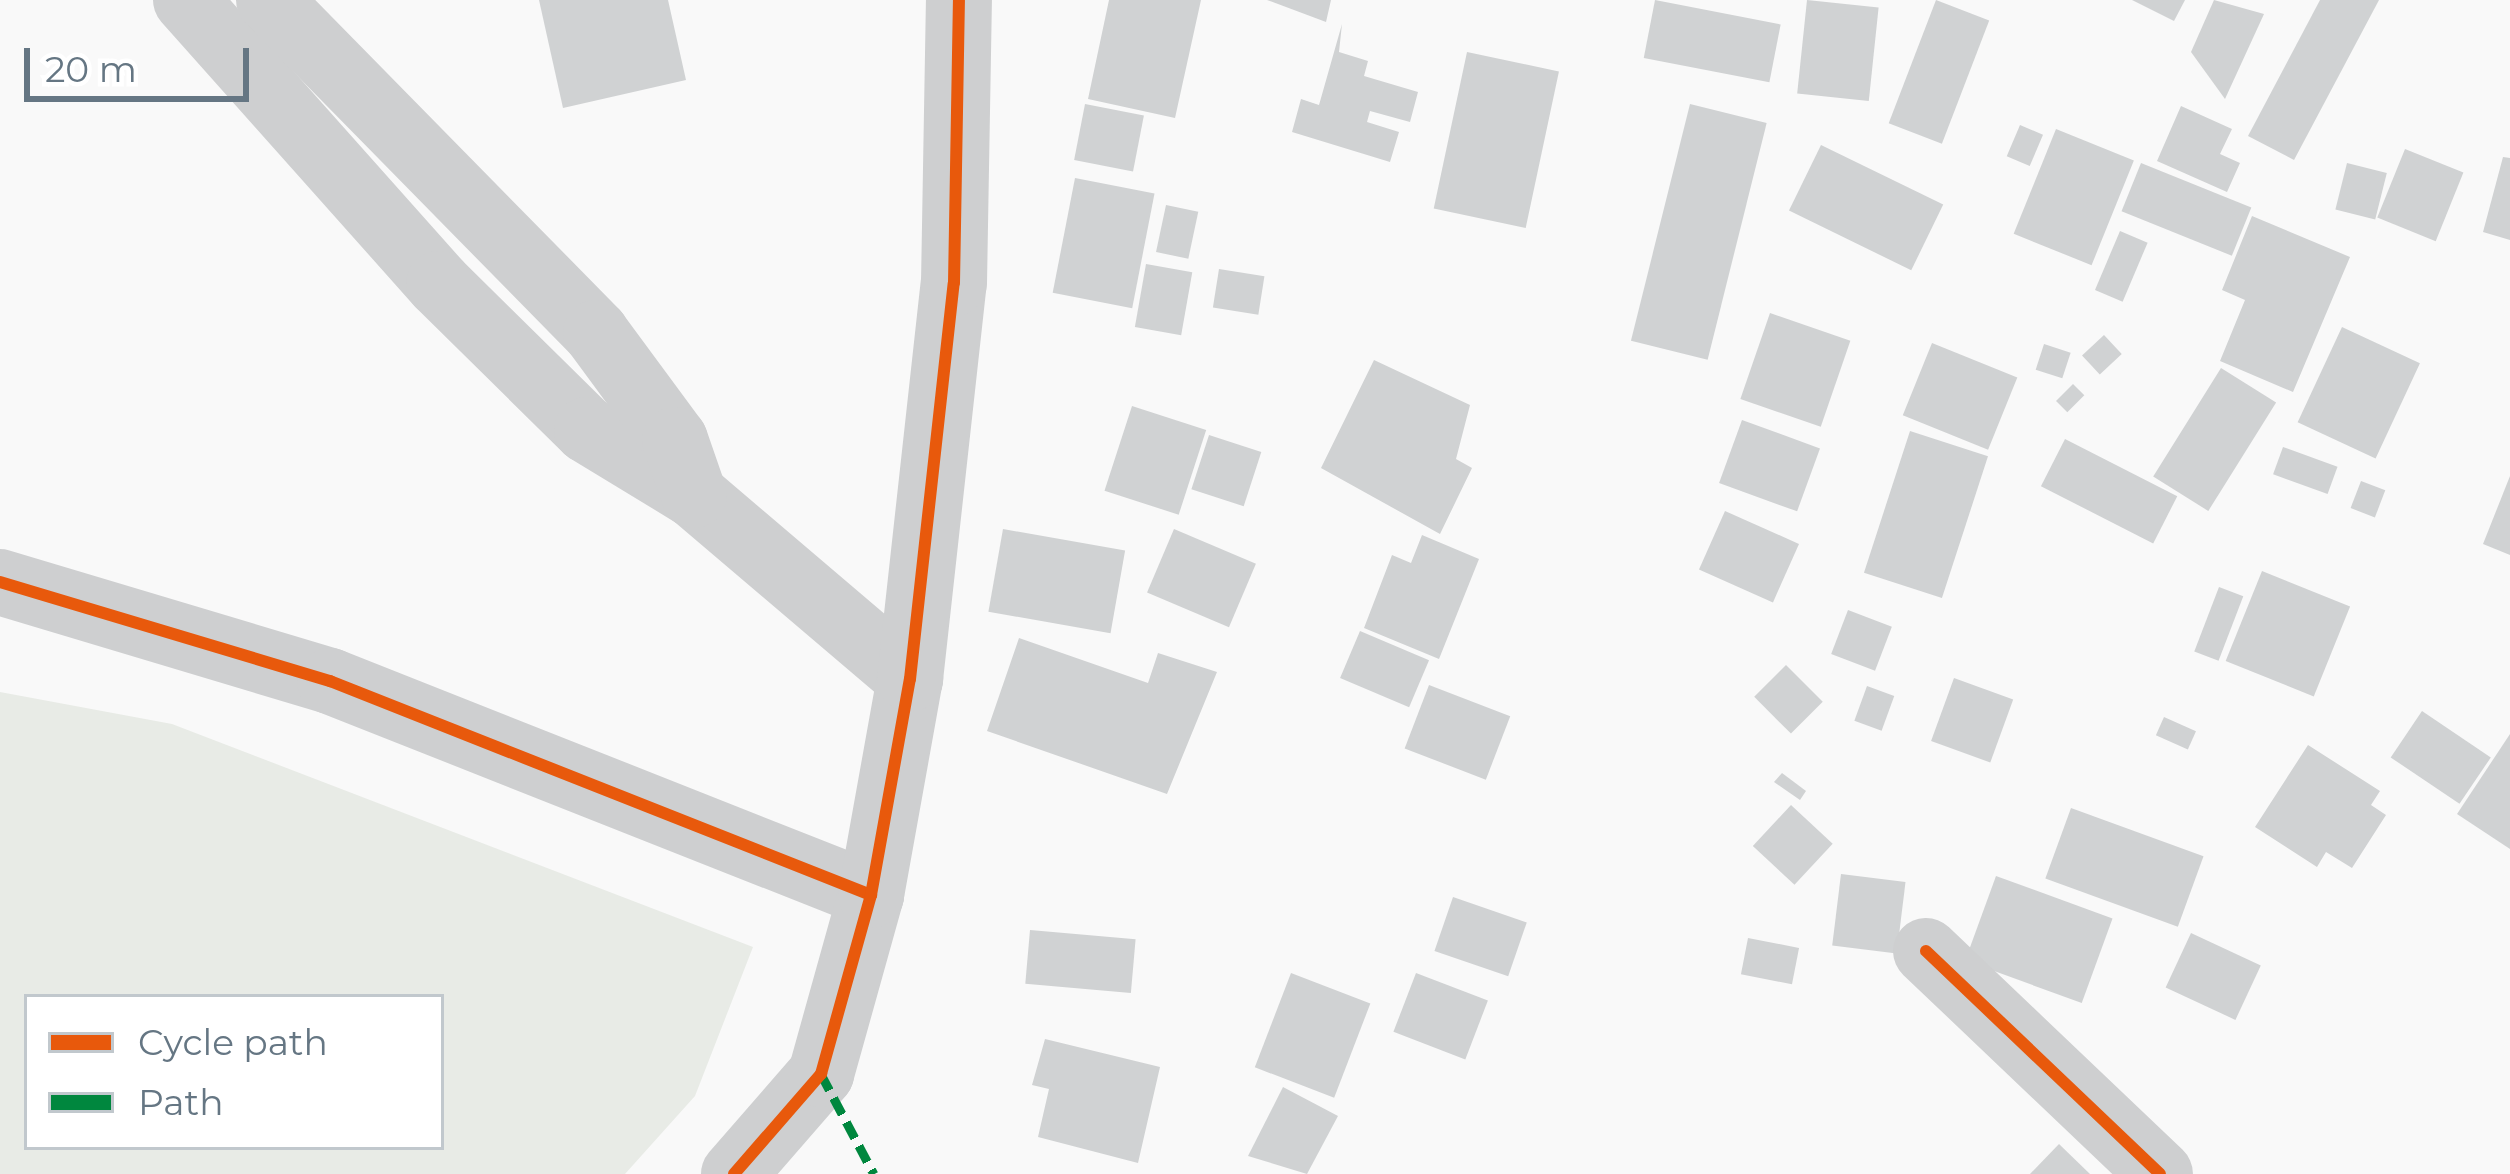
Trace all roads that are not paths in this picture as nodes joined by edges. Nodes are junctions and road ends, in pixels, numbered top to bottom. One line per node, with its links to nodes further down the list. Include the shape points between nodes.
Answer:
1 (186, 0): 4 (street, via 423,267 586,430)
2 (269, 0): 4 (street, via 596,333 675,440)
3 (959, 0): 6 (street, via 954,283)
4 (694, 495): 6 (street)
5 (0, 582): 7 (street, via 330,682)
6 (910, 679): 7 (street)
7 (871, 895): 9 (street, via 820,1074)
8 (1926, 951): 10 (street)
9 (734, 1174)
10 (2160, 1174)

